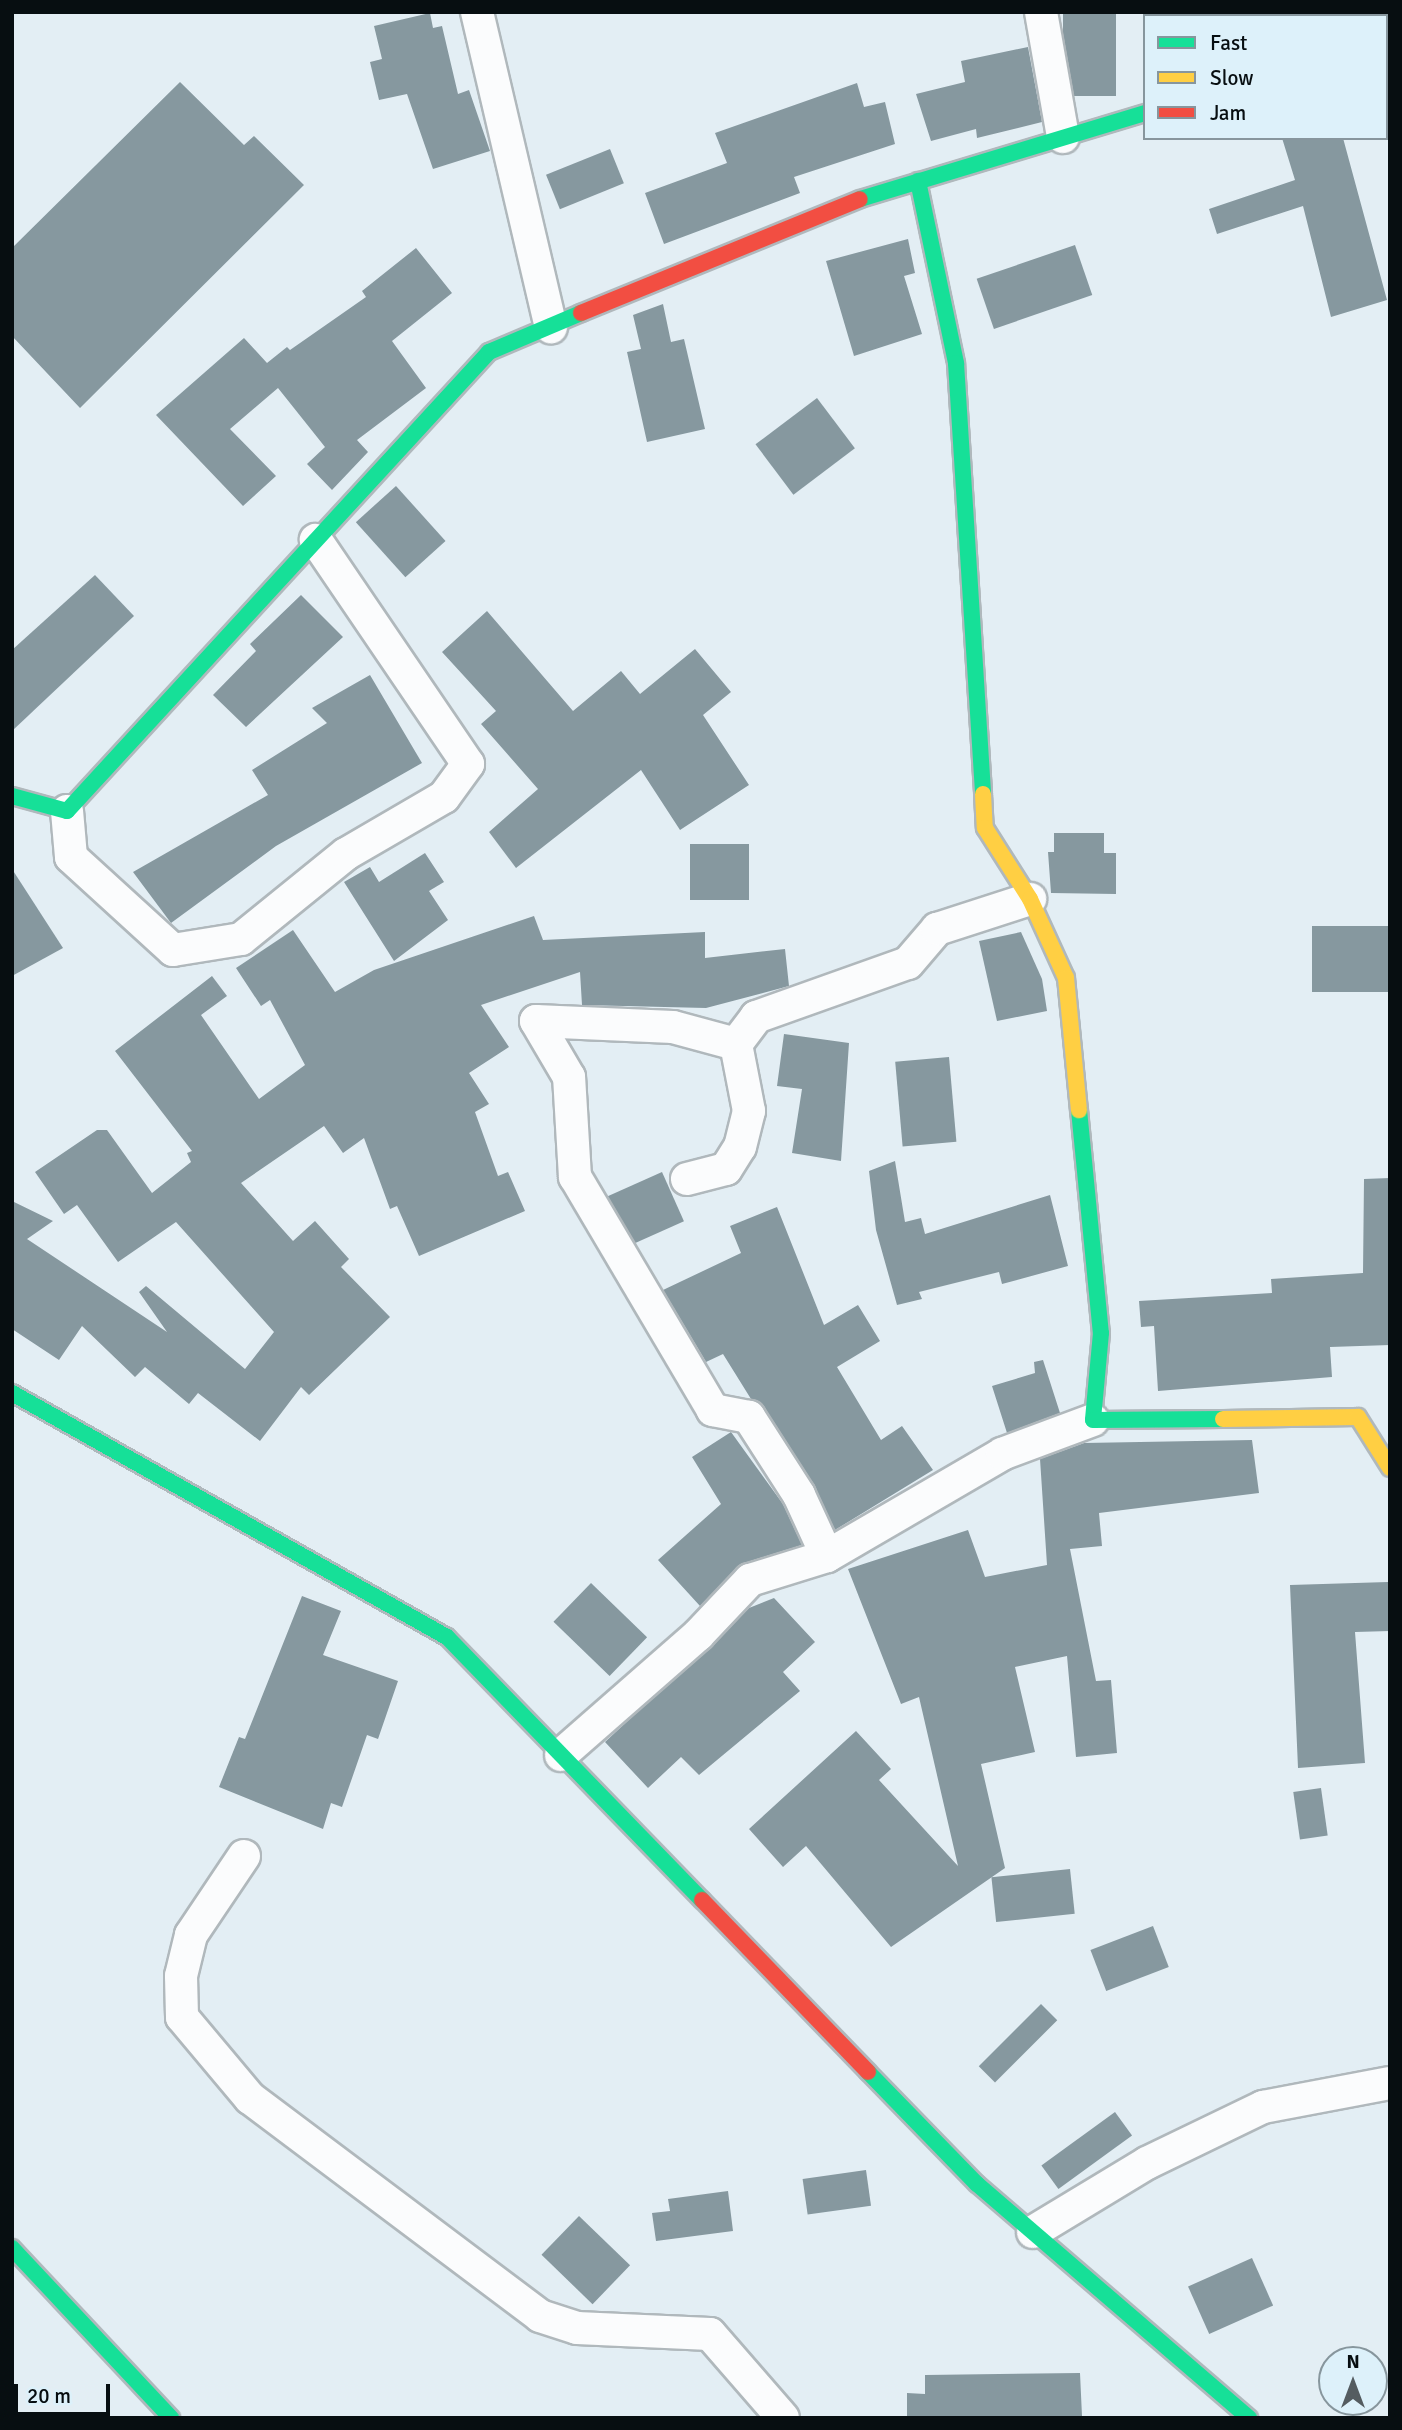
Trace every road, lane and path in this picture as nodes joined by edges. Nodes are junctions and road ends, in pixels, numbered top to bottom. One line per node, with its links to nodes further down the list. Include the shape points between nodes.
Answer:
1 (477, 12): 6 (street)
2 (1041, 12): 4 (street)
3 (1143, 114): 4 (street)
4 (1063, 137): 5 (street)
5 (918, 181): 6 (street, via 822,211); 10 (street, via 956,363 985,828)
6 (551, 327): 7 (street, via 489,352)
7 (316, 540): 9 (street); 9 (street, via 468,764 444,797 346,854 241,939 173,950 71,857)
8 (12, 796): 9 (street)
9 (67, 811)
10 (1030, 900): 11 (street, via 937,929 908,963 756,1017); 14 (street, via 1066,978 1101,1333)
11 (736, 1044): 12 (street, via 749,1111 740,1147 726,1169); 16 (street, via 673,1027 536,1021 569,1077 575,1177 713,1410 749,1417 799,1495)
12 (687, 1179)
13 (12, 1393): 17 (street, via 447,1637)
14 (1093, 1420): 15 (street, via 1358,1417); 16 (street, via 1002,1454)
15 (1390, 1468)
16 (827, 1556): 17 (street, via 750,1580 698,1635)
17 (561, 1755): 20 (street, via 977,2185)
18 (244, 1856): 23 (street, via 191,1936 181,1976 183,2017 250,2098 367,2180 540,2316 577,2328 710,2334)
19 (1390, 2083): 20 (street, via 1263,2107 1147,2163)
20 (1033, 2232): 24 (street)
21 (12, 2248): 22 (street)
22 (171, 2418)
23 (783, 2418)
24 (1249, 2418)

